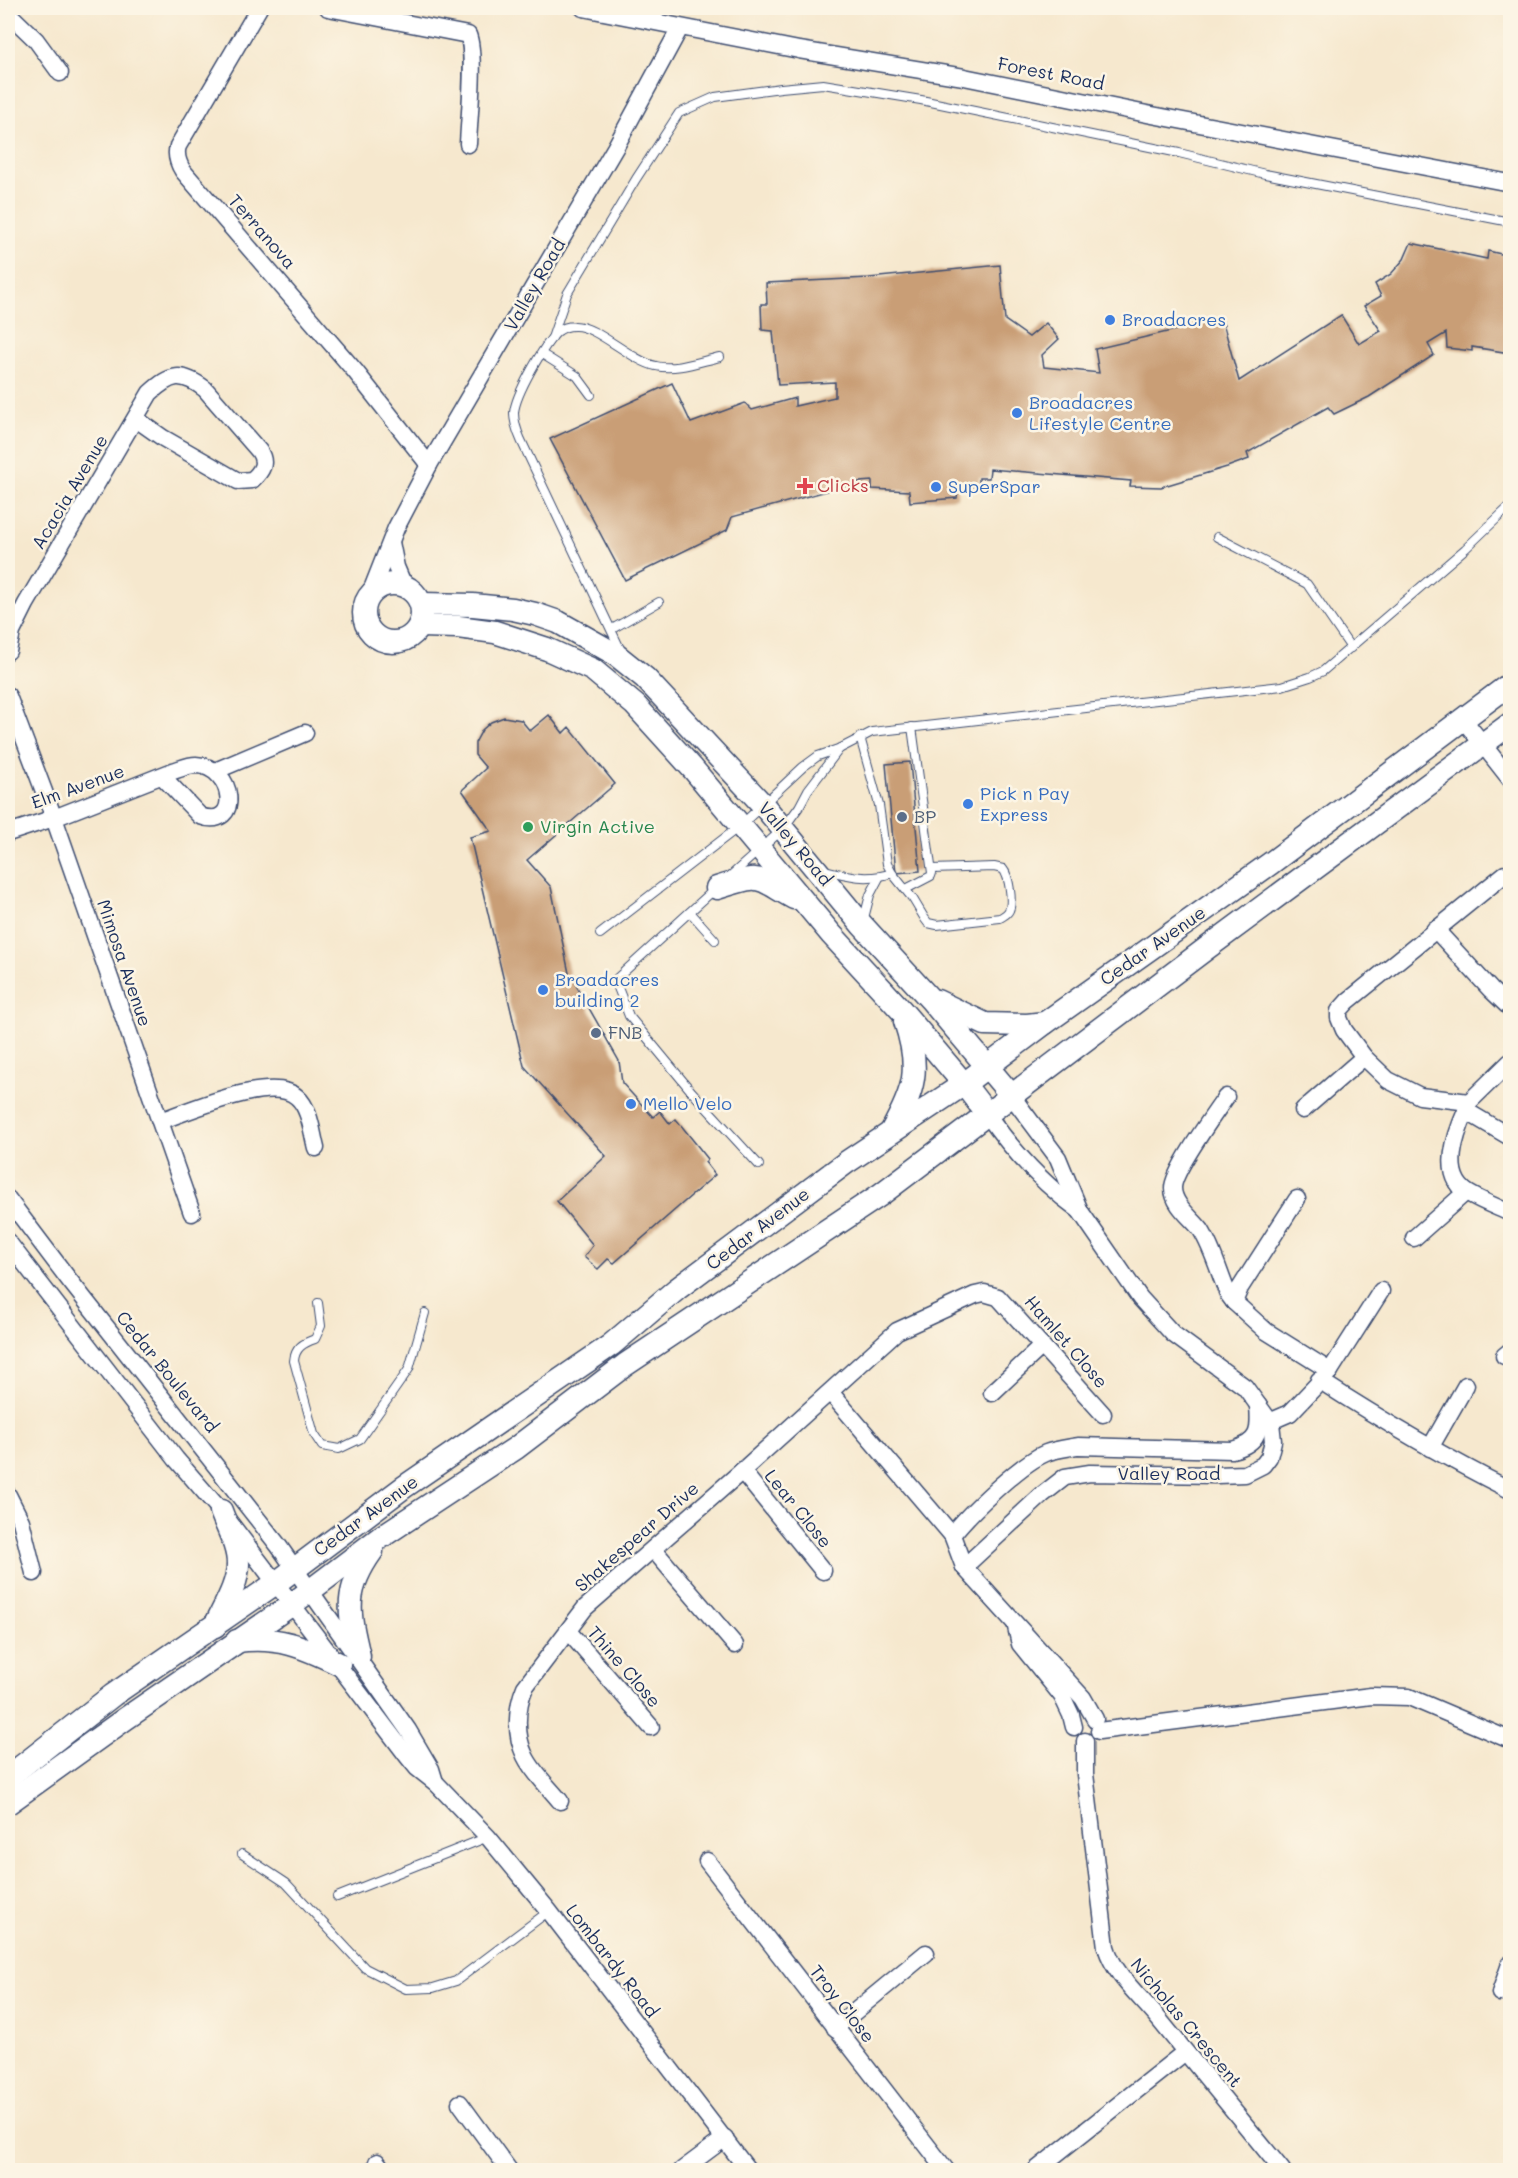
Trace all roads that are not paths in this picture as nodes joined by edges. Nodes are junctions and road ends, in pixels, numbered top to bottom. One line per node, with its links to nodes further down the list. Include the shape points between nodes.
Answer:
1 (259, 8): 16 (street, Terranova, via 178,146 178,162)
2 (328, 8): 8 (street, via 468,35)
3 (583, 8): 5 (street, Forest Road)
4 (8, 13): 7 (street, via 36,40)
5 (658, 15): 6 (street, Forest Road)
6 (680, 28): 9 (street, Forest Road, via 964,77); 16 (street, Valley Road, via 609,159)
7 (60, 73)
8 (468, 144)
9 (1510, 183)
10 (1510, 222): 11 (lane, via 1276,177 921,100 823,84 781,88 715,97 679,113 567,294)
11 (552, 338): 12 (lane); 13 (lane, via 564,328 582,327 660,367)
12 (542, 354): 14 (lane, via 576,376); 24 (lane, via 518,398 516,429)
13 (720, 357)
14 (591, 395)
15 (136, 419): 15 (street, Acacia Avenue, via 150,393 164,380 185,378 196,382 259,451 263,467 252,480 238,481); 26 (street, Acacia Avenue, via 16,623)
16 (429, 465): 19 (street, Valley Road)
17 (1510, 506): 25 (lane)
18 (1217, 537): 25 (lane, via 1307,584)
19 (391, 541): 20 (street); 21 (street, Valley Road)
20 (405, 586): 21 (main road, via 386,585); 23 (main road, via 413,592)
21 (370, 594): 23 (main road, via 363,613 365,623 384,642 399,642 414,634)
22 (659, 602): 24 (lane)
23 (420, 615): 27 (main road, Valley Road, via 474,604 535,614 566,626); 29 (main road, Valley Road, via 547,649 593,670)
24 (612, 629): 27 (lane)
25 (1351, 648): 33 (lane, via 1317,675 1282,686)
26 (8, 651)
27 (627, 665): 29 (main road); 41 (main road, Valley Road, via 645,678)
28 (1510, 684): 31 (main road, Cedar Avenue)
29 (615, 688): 43 (main road, Valley Road, via 662,733)
30 (8, 696): 42 (street)
31 (1462, 718): 36 (street); 63 (main road, Cedar Avenue, via 1296,845)
32 (1510, 724): 36 (main road, Cedar Avenue)
33 (912, 727): 35 (lane, via 880,730); 48 (lane)
34 (305, 733): 38 (street, Elm Avenue)
35 (860, 737): 37 (lane); 49 (lane, via 879,805)
36 (1483, 745): 40 (street); 68 (main road, Cedar Avenue)
37 (841, 748): 41 (lane, via 818,756 803,767); 44 (lane)
38 (215, 771): 39 (street, Elm Avenue, via 196,765); 39 (street, via 225,784 229,804 219,817 207,819 196,813)
39 (162, 776): 42 (street, Elm Avenue)
40 (1510, 779)
41 (764, 806): 43 (lane); 44 (main road, Valley Road)
42 (54, 818): 45 (street, Elm Avenue); 73 (street, Mimosa Avenue)
43 (740, 826): 46 (main road, Valley Road); 58 (lane)
44 (783, 829): 46 (lane); 47 (main road, Valley Road)
45 (8, 833)
46 (761, 848): 52 (lane); 54 (main road, Valley Road)
47 (815, 868): 51 (lane); 56 (main road, Valley Road)
48 (932, 869): 53 (lane, via 931,876); 53 (lane, via 1003,869 1009,880 1007,914 932,925 921,915)
49 (891, 873): 51 (lane); 53 (lane)
50 (1505, 874): 57 (street)
51 (879, 878): 56 (lane)
52 (717, 888): 54 (main road, via 747,878 763,879); 55 (lane)
53 (906, 889)
54 (806, 904): 62 (main road, Valley Road)
55 (690, 912): 59 (lane); 77 (lane, via 615,980 629,1016)
56 (862, 925): 60 (main road, Valley Road)
57 (1435, 929): 61 (street); 64 (street, via 1339,1011 1344,1030)
58 (600, 934)
59 (716, 940)
60 (930, 999): 63 (main road, via 986,1024); 66 (main road, Valley Road)
61 (1510, 1008)
62 (902, 1011): 67 (main road, Valley Road); 74 (main road, via 914,1049 914,1082)
63 (1045, 1023): 66 (main road, Cedar Avenue)
64 (1364, 1057): 70 (street, via 1388,1080 1420,1096); 71 (street)
65 (1510, 1062): 70 (street)
66 (987, 1066): 67 (main road, Cedar Avenue); 68 (main road, Valley Road)
67 (964, 1084): 72 (main road, Valley Road); 74 (main road, Cedar Avenue)
68 (1011, 1095): 72 (main road, Cedar Avenue); 81 (street, Valley Road, via 1058,1158)
69 (1226, 1096): 88 (street, via 1196,1140 1173,1187 1178,1202 1202,1232)
70 (1468, 1107): 75 (street); 78 (street, via 1452,1159 1452,1167)
71 (1303, 1110)
72 (987, 1114): 81 (street, Valley Road, via 1044,1181); 106 (main road, Cedar Avenue, via 880,1195 625,1365 516,1448)
73 (160, 1120): 76 (street, via 254,1090 282,1090 302,1102); 82 (street, Mimosa Avenue)
74 (888, 1136): 109 (main road, Cedar Avenue, via 686,1282 612,1345 405,1487)
75 (1510, 1137)
76 (316, 1148)
77 (759, 1165)
78 (1466, 1192): 83 (street); 84 (street)
79 (8, 1199): 109 (street, Cedar Boulevard)
80 (1297, 1199): 88 (street)
81 (1080, 1211): 97 (street, Valley Road, via 1161,1323 1245,1387 1258,1405)
82 (192, 1212)
83 (1510, 1213)
84 (1414, 1238)
85 (8, 1242): 104 (street)
86 (1381, 1291): 92 (street)
87 (998, 1297): 91 (street, Hamlet Close); 94 (street, Shakespear Drive, via 975,1295 905,1326)
88 (1234, 1302): 92 (street)
89 (318, 1303): 90 (lane, via 321,1326 315,1339 303,1343 294,1354 294,1361 314,1434 322,1446 339,1449 360,1439 409,1369)
90 (425, 1313)
91 (1041, 1347): 95 (street); 96 (street, Hamlet Close)
92 (1324, 1376): 97 (street, via 1296,1408); 99 (street)
93 (1466, 1385): 99 (street)
94 (830, 1392): 100 (street, Shakespear Drive); 105 (street)
95 (992, 1393)
96 (1103, 1414)
97 (1265, 1425): 98 (street, Valley Road, via 1248,1444 1225,1451); 101 (street, Valley Road, via 1273,1441 1269,1457 1263,1465 1245,1474)
98 (1110, 1447): 101 (street, Valley Road); 105 (street, via 1060,1448 1034,1459 963,1520)
99 (1430, 1448): 102 (street)
100 (742, 1472): 107 (street, Shakespear Drive); 110 (street, Lear Close)
101 (1108, 1474): 108 (street, via 1075,1474 1056,1482)
102 (1510, 1490)
103 (8, 1495): 111 (street, via 21,1521)
104 (221, 1511): 112 (street); 115 (main road, via 238,1566)
105 (952, 1535): 108 (street)
106 (381, 1537): 113 (main road, Cedar Avenue); 120 (main road, via 358,1570 349,1601)
107 (653, 1549): 117 (street, Shakespear Drive, via 585,1608); 119 (street)
108 (964, 1567): 116 (street)
109 (295, 1569): 112 (main road, Cedar Avenue); 113 (street, Cedar Boulevard)
110 (823, 1571)
111 (34, 1573)
112 (276, 1583): 114 (street, Lombardy Road); 115 (main road, Cedar Avenue)
113 (309, 1591): 114 (main road, Cedar Avenue); 120 (street, Lombardy Road)
114 (291, 1605): 118 (main road, Cedar Avenue); 120 (street, Lombardy Road)
115 (214, 1627): 126 (main road, Cedar Avenue, via 119,1691)
116 (1016, 1627): 121 (street, via 1083,1698); 123 (street, via 1020,1644 1062,1696)
117 (568, 1631): 122 (street, Thine Close); 127 (street, Shakespear Drive, via 525,1687 518,1721 524,1755)
118 (237, 1641): 120 (main road, via 274,1639); 128 (main road, Cedar Avenue)
119 (735, 1645)
120 (349, 1660): 129 (street, Lombardy Road, via 408,1730 436,1783)
121 (1097, 1725): 123 (street, via 1089,1716); 124 (street, via 1401,1695); 125 (street, via 1097,1737)
122 (651, 1727)
123 (1074, 1727): 125 (street)
124 (1510, 1740)
125 (1085, 1741): 138 (street, Nicholas Crescent, via 1085,1774 1108,1956 1116,1971)
126 (8, 1777)
127 (560, 1801)
128 (8, 1803)
129 (488, 1837): 132 (lane); 133 (street, Lombardy Road)
130 (242, 1854): 133 (lane, via 286,1883 365,1968 406,1989 433,1988 456,1981)
131 (707, 1861): 137 (street, Troy Close)
132 (337, 1898)
133 (549, 1911): 140 (street, Lombardy Road)
134 (926, 1953): 137 (street)
135 (1510, 1964): 136 (street)
136 (1500, 1993)
137 (835, 2028): 144 (street, Troy Close)
138 (1185, 2052): 145 (street); 146 (street, Nicholas Crescent)
139 (460, 2103): 142 (street)
140 (725, 2138): 141 (street, Lombardy Road); 143 (street)
141 (741, 2168)
142 (509, 2170)
143 (682, 2170)
144 (946, 2170)
145 (1036, 2170)
146 (1282, 2170)

